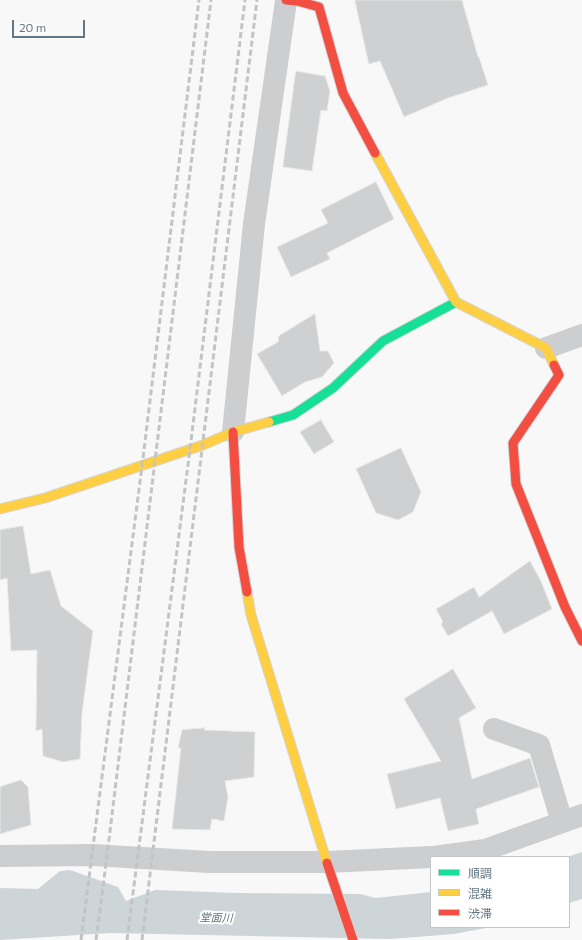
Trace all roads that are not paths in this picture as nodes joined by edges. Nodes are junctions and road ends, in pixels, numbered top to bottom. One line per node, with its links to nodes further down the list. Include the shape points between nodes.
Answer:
1 (286, 1): 2 (street, via 319,7 343,93); 5 (street, via 254,224)
2 (456, 302): 4 (street); 5 (street, via 383,341 333,388 293,415)
3 (582, 335): 4 (street)
4 (546, 348): 7 (street, via 559,375 513,443 516,484 565,607)
5 (233, 432): 6 (street, via 154,462 45,498); 14 (street, via 239,548 251,615)
6 (0, 509)
7 (582, 641)
8 (494, 729): 10 (street, via 539,745)
9 (582, 815): 10 (street)
10 (562, 822): 12 (street, via 485,850)
11 (0, 856): 14 (street, via 93,855 209,862)
12 (440, 856)
13 (430, 857): 14 (street)
14 (327, 862): 15 (street)
15 (353, 940)

